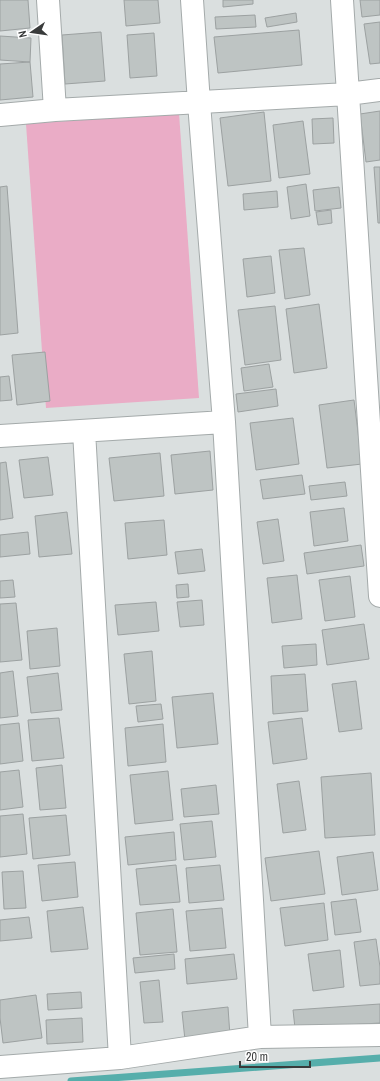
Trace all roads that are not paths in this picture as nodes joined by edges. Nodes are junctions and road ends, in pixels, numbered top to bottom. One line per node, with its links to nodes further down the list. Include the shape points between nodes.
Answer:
1 (48, 0): 7 (street)
2 (192, 0): 6 (street)
3 (342, 0): 5 (street)
4 (380, 90): 5 (street)
5 (348, 94): 6 (street); 12 (street)
6 (199, 103): 7 (street); 9 (street)
7 (55, 110): 8 (street)
8 (0, 115)
9 (224, 422): 10 (street); 14 (street)
10 (84, 430): 11 (street); 15 (street)
11 (0, 436)
12 (380, 596)
13 (380, 1035): 14 (street)
14 (260, 1037): 15 (street)
15 (120, 1058): 16 (street)
16 (0, 1067)

